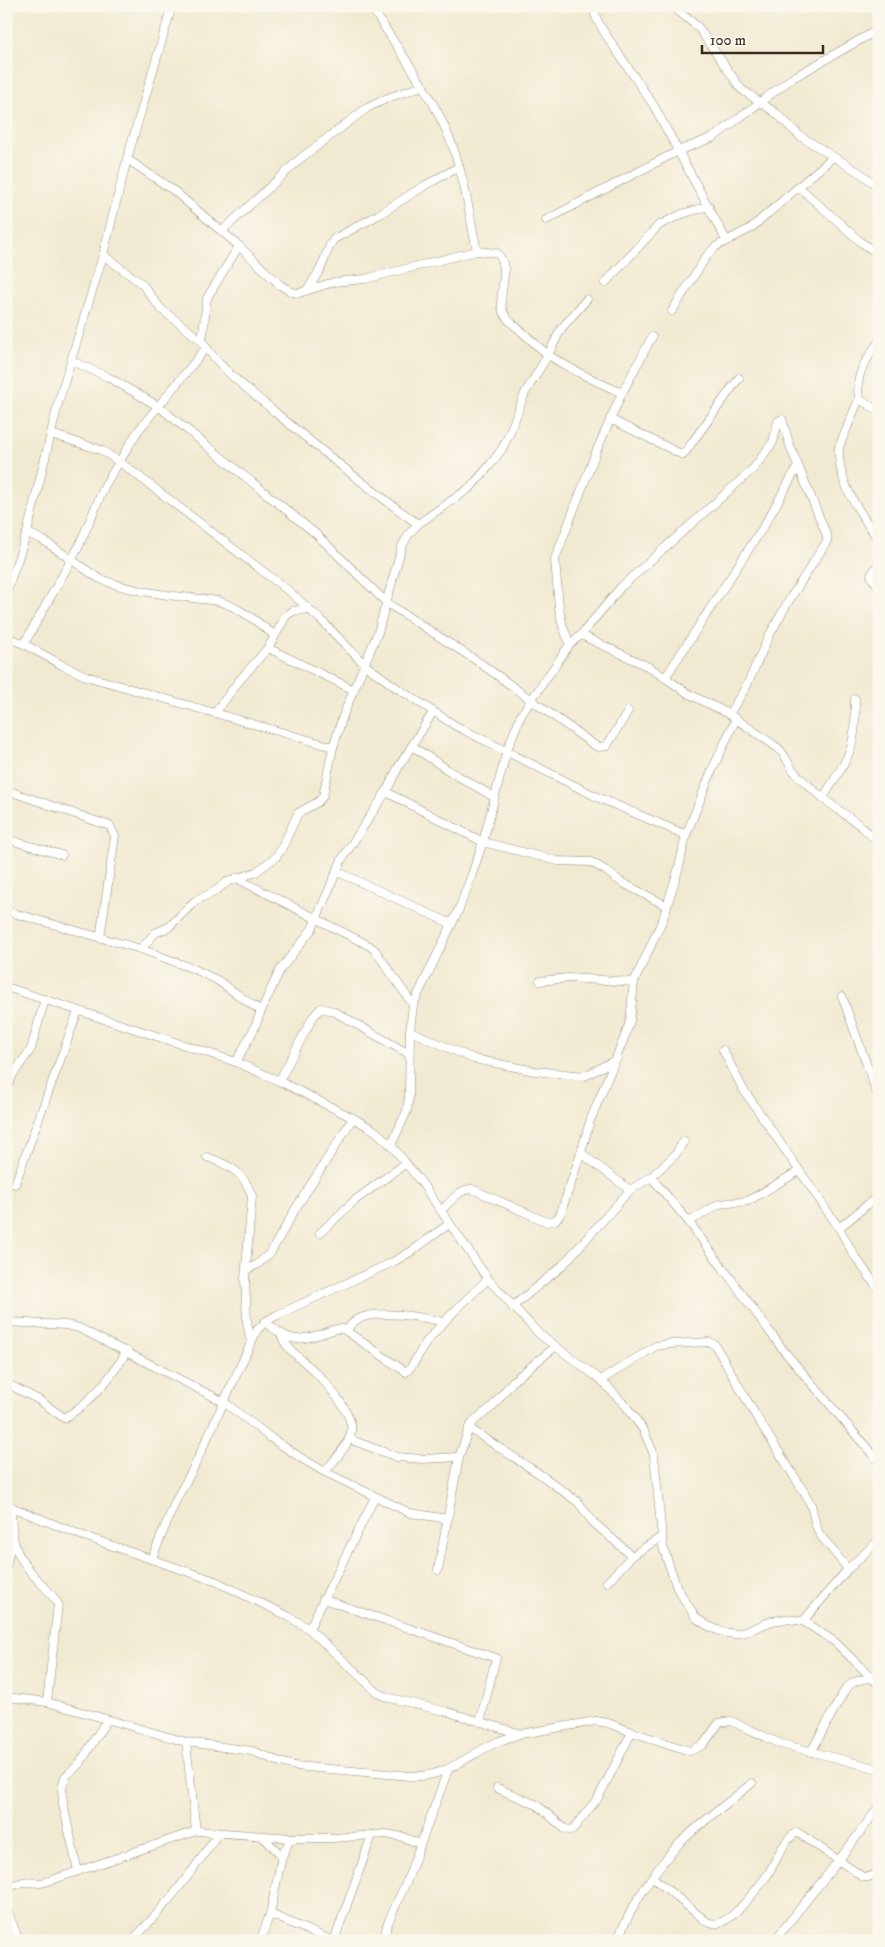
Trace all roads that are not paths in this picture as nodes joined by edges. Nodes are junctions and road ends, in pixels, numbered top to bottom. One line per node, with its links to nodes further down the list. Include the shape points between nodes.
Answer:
1 (172, 6): 10 (street)
2 (371, 6): 6 (street)
3 (592, 6): 8 (street, via 598,22 654,106)
4 (672, 6): 7 (street, via 698,26 733,80)
5 (879, 29): 7 (street, via 791,78)
6 (423, 86): 11 (street, via 449,136); 16 (street, via 367,108 301,158)
7 (760, 103): 8 (street, via 721,133); 9 (street, via 800,136)
8 (678, 152): 14 (street); 15 (street)
9 (833, 157): 12 (street); 13 (street)
10 (127, 159): 16 (street, via 173,190); 21 (street)
11 (459, 167): 19 (street); 23 (street, via 334,238)
12 (799, 187): 17 (street, via 751,228); 20 (street)
13 (879, 187)
14 (709, 206): 17 (street); 22 (street, via 659,225)
15 (546, 220)
16 (222, 231): 18 (street)
17 (726, 240): 25 (street, via 706,257)
18 (239, 246): 23 (street, via 286,290 299,293); 28 (street, via 207,298)
19 (477, 251): 23 (street); 29 (street, via 497,253 502,258 501,300 505,316)
20 (879, 254)
21 (103, 255): 28 (street, via 142,284 162,309); 30 (street)
22 (605, 283)
23 (307, 290)
24 (587, 299): 29 (street, via 566,322)
25 (672, 312)
26 (652, 336): 32 (street)
27 (879, 341): 33 (street, via 858,377)
28 (204, 344): 34 (street); 40 (street, via 246,388)
29 (548, 355): 32 (street, via 580,374); 40 (street, via 524,393 502,449 490,465 471,487)
30 (72, 361): 34 (street); 37 (street)
31 (739, 378): 36 (street, via 683,455)
32 (622, 392): 36 (street)
33 (860, 399): 35 (street); 42 (street, via 838,455 843,476 859,510)
34 (158, 406): 38 (street, via 141,426); 47 (street, via 316,534)
35 (879, 411)
36 (610, 419): 53 (street, via 555,559 559,608)
37 (51, 434): 38 (street, via 101,450); 41 (street)
38 (120, 462): 43 (street, via 98,498); 48 (street)
39 (798, 466): 49 (street, via 780,419 772,445 753,469 621,587); 56 (street, via 765,524); 63 (street, via 827,541 783,610)
40 (418, 524): 47 (street, via 402,546)
41 (27, 533): 43 (street); 46 (street)
42 (879, 541)
43 (71, 559): 50 (street, via 98,578 122,587 228,604 251,616); 52 (street)
44 (879, 563): 45 (street, via 871,575)
45 (879, 585)
46 (6, 593)
47 (387, 603): 55 (street); 59 (street, via 480,663)
48 (309, 609): 50 (street, via 290,613); 55 (street)
49 (581, 634): 53 (street); 56 (street)
50 (274, 635): 54 (street)
51 (6, 638): 52 (street)
52 (24, 644): 62 (street, via 86,676)
53 (570, 644): 59 (street)
54 (268, 648): 57 (street); 62 (street)
55 (365, 665): 57 (street); 61 (street)
56 (665, 678): 63 (street)
57 (354, 690): 65 (street)
58 (855, 699): 70 (street, via 854,737 850,751)
59 (530, 701): 60 (street, via 599,747 610,743); 66 (street)
60 (628, 711)
61 (433, 712): 64 (street); 66 (street)
62 (216, 713): 65 (street)
63 (732, 717): 70 (street, via 783,752 792,769); 71 (street)
64 (412, 746): 68 (street); 69 (street)
65 (333, 747): 77 (street, via 318,802 298,813 276,857 256,872)
66 (507, 750): 69 (street); 71 (street, via 597,797)
67 (6, 790): 82 (street, via 110,826 114,831)
68 (386, 792): 73 (street); 76 (street)
69 (494, 797): 73 (street)
70 (823, 798): 74 (street, via 866,829)
71 (686, 834): 78 (street)
72 (6, 839): 75 (street)
73 (483, 842): 78 (street, via 558,861 591,862); 81 (street)
74 (879, 844)
75 (62, 855)
76 (336, 871): 80 (street); 81 (street)
77 (236, 878): 80 (street); 83 (street, via 196,900 169,927 155,933)
78 (668, 906): 85 (street)
79 (6, 911): 82 (street)
80 (317, 918): 89 (street, via 375,950); 91 (street, via 306,938 280,970)
81 (452, 924): 89 (street)
82 (100, 938): 83 (street)
83 (141, 949): 91 (street, via 218,980)
84 (540, 981): 85 (street, via 568,978)
85 (634, 982): 95 (street, via 630,1021)
86 (6, 987): 88 (street)
87 (842, 996): 99 (street)
88 (45, 999): 90 (street); 98 (street, via 31,1049 15,1070)
89 (413, 1005): 92 (street)
90 (78, 1011): 96 (street); 108 (street)
91 (261, 1011): 96 (street)
92 (410, 1031): 94 (street); 95 (street, via 474,1059 535,1071 585,1076)
93 (723, 1050): 106 (street, via 742,1089)
94 (409, 1054): 97 (street, via 333,1011 321,1008); 102 (street, via 407,1111)
95 (617, 1059): 103 (street, via 590,1121)
96 (236, 1062): 97 (street)
97 (279, 1081): 100 (street)
98 (6, 1090)
99 (879, 1099)
100 (353, 1118): 102 (street); 116 (street, via 271,1252)
101 (684, 1141): 107 (street, via 675,1155)
102 (391, 1145): 105 (street)
103 (581, 1153): 109 (street); 111 (street, via 556,1220 547,1222 472,1189 462,1191)
104 (206, 1157): 116 (street, via 241,1175 252,1196)
105 (406, 1164): 111 (street); 115 (street, via 354,1201)
106 (799, 1171): 112 (street, via 748,1200 719,1204); 114 (street)
107 (651, 1177): 109 (street); 112 (street)
108 (15, 1184)
109 (630, 1190): 119 (street, via 561,1268)
110 (879, 1195): 114 (street)
111 (441, 1211): 113 (street)
112 (688, 1222): 134 (street, via 784,1350)
113 (449, 1224): 117 (street); 121 (street, via 393,1262)
114 (839, 1228): 118 (street)
115 (320, 1233)
116 (246, 1270): 125 (street, via 245,1298)
117 (488, 1280): 119 (street); 122 (street)
118 (879, 1290)
119 (512, 1307): 126 (street)
120 (6, 1322): 127 (street, via 79,1328)
121 (265, 1322): 124 (street); 125 (street)
122 (443, 1322): 123 (street, via 419,1316 386,1314 356,1320); 123 (street, via 406,1372)
123 (347, 1330): 124 (street, via 338,1328 305,1339 290,1339)
124 (282, 1335): 132 (street, via 287,1347 320,1377 343,1406 351,1427)
125 (251, 1344): 130 (street)
126 (555, 1347): 128 (street); 131 (street, via 513,1381)
127 (128, 1351): 129 (street, via 100,1391 64,1418); 130 (street)
128 (601, 1380): 139 (street, via 644,1431 654,1455); 145 (street, via 656,1346 710,1342 716,1345 804,1492 820,1535)
129 (6, 1383)
130 (224, 1402): 135 (street, via 271,1438); 143 (street)
131 (469, 1428): 133 (street); 142 (street, via 578,1502 593,1522)
132 (349, 1439): 133 (street, via 397,1456 423,1459); 135 (street)
133 (459, 1457): 138 (street)
134 (879, 1462)
135 (325, 1472): 136 (street)
136 (375, 1497): 138 (street, via 410,1513); 148 (street)
137 (9, 1506): 140 (street); 143 (street)
138 (448, 1519): 146 (street)
139 (661, 1537): 142 (street); 149 (street, via 677,1588 696,1618 708,1626 735,1634 786,1619)
140 (12, 1538): 144 (street); 154 (street, via 29,1571 52,1593 58,1604)
141 (879, 1540): 145 (street)
142 (632, 1556): 147 (street)
143 (152, 1558): 150 (street, via 244,1594)
144 (6, 1567)
145 (848, 1569): 149 (street)
146 (438, 1570)
147 (607, 1582)
148 (323, 1599): 150 (street); 156 (street, via 496,1658)
149 (803, 1621): 151 (street, via 835,1642)
150 (309, 1629): 156 (street, via 378,1693)
151 (870, 1676): 152 (street); 160 (street, via 846,1688)
152 (879, 1685)
153 (6, 1698): 154 (street)
154 (47, 1702): 155 (street)
155 (107, 1720): 159 (street); 174 (street, via 80,1763 65,1777 62,1787)
156 (480, 1722): 158 (street)
157 (632, 1732): 158 (street, via 608,1723 589,1721); 160 (street, via 690,1751 704,1745 719,1723 731,1721 781,1744); 164 (street, via 598,1798 573,1829 565,1829 537,1805)
158 (521, 1734): 162 (street, via 496,1743)
159 (186, 1742): 162 (street, via 252,1751 295,1766 423,1777); 166 (street)
160 (811, 1752): 161 (street)
161 (879, 1769)
162 (448, 1770): 171 (street)
163 (752, 1782): 176 (street, via 683,1840)
164 (497, 1788)
165 (879, 1806): 173 (street)
166 (196, 1831): 167 (street); 174 (street)
167 (218, 1833): 169 (street); 181 (street, via 181,1886)
168 (372, 1835): 170 (street); 171 (street, via 403,1837); 183 (street)
169 (262, 1836): 170 (street); 172 (street)
170 (292, 1838): 172 (street)
171 (420, 1844): 184 (street, via 387,1925)
172 (282, 1856): 179 (street)
173 (839, 1860): 175 (street, via 863,1877); 176 (street, via 801,1833 794,1833 754,1891 734,1914 718,1924 707,1922); 186 (street)
174 (78, 1871): 177 (street, via 42,1883 23,1882)
175 (879, 1872)
176 (652, 1877): 185 (street)
177 (6, 1888)
178 (6, 1907): 180 (street)
179 (270, 1914): 182 (street); 183 (street)
180 (19, 1941)
181 (132, 1941)
182 (260, 1941)
183 (333, 1941)
184 (386, 1941)
185 (617, 1941)
186 (774, 1941)

